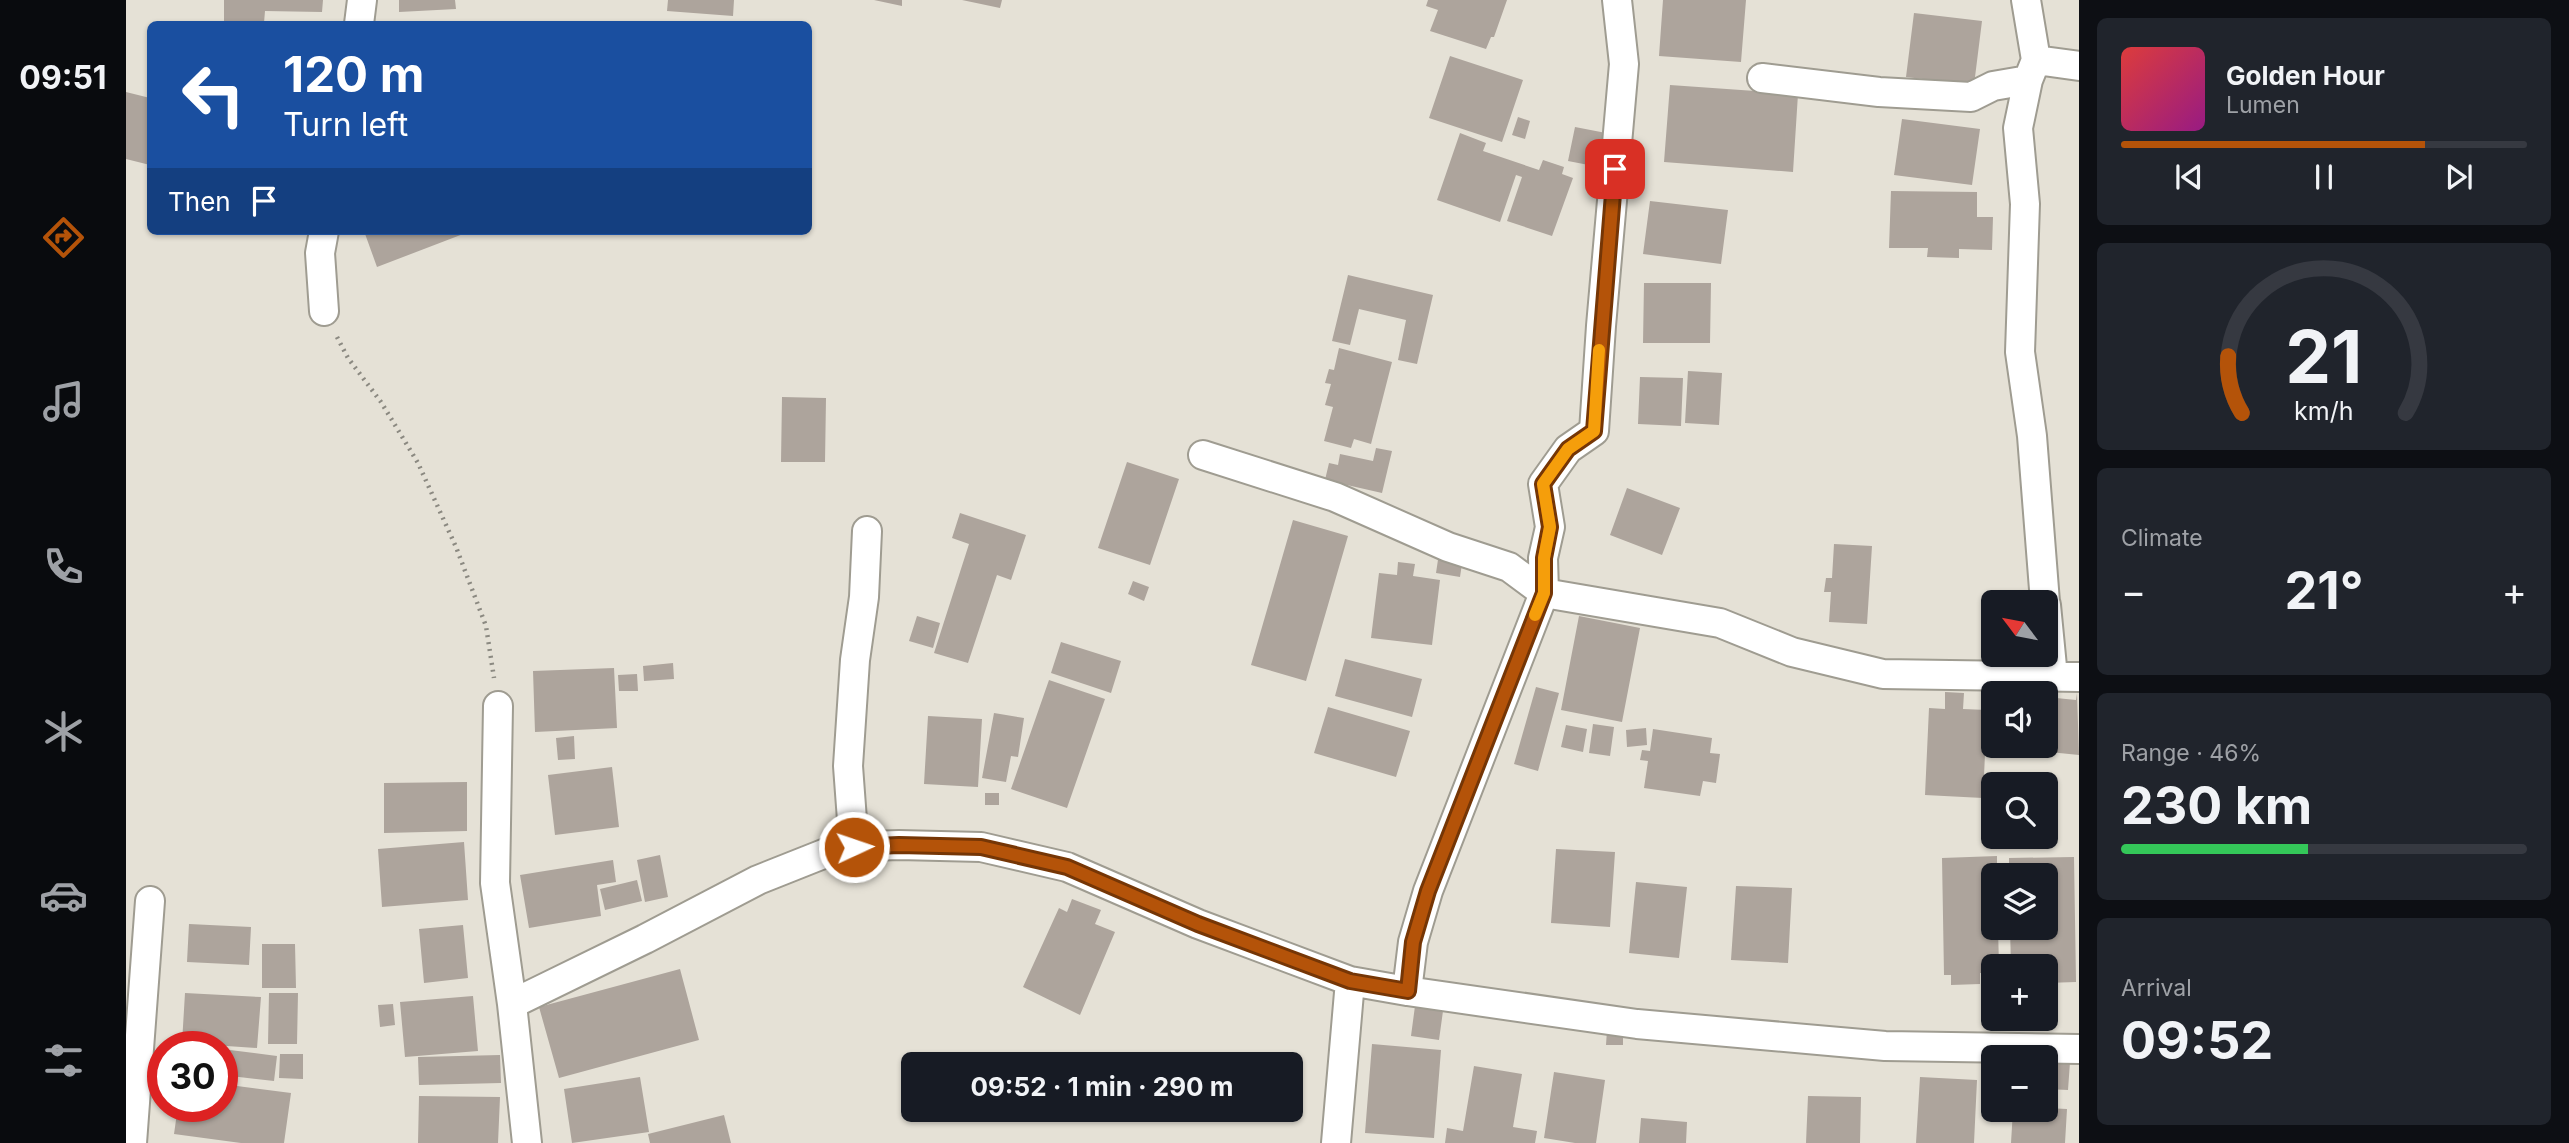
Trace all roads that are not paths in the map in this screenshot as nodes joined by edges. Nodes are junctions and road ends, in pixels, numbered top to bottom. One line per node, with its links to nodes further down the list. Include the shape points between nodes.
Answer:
1 (362, 0): 4 (street)
2 (1617, 0): 13 (street, via 1624,64 1594,431 1568,449 1543,484 1550,527)
3 (2026, 0): 6 (street)
4 (359, 21)
5 (2079, 65): 6 (street)
6 (2032, 70): 7 (street, via 1970,97); 12 (street, via 2018,128 2025,204 2020,352)
7 (1762, 78)
8 (323, 235): 9 (street)
9 (324, 311)
10 (1203, 455): 13 (street, via 1335,497 1448,547 1510,567)
11 (867, 531): 17 (street, via 848,766)
12 (2045, 590)
13 (1544, 593): 15 (street, via 1720,623 1792,652 1884,674); 20 (street, via 1428,891 1413,942)
14 (2058, 647): 15 (street)
15 (2066, 677)
16 (498, 706): 21 (street, via 495,883)
17 (854, 847): 19 (street, via 981,847 1067,867 1198,924); 21 (street, via 841,847 758,880)
18 (150, 901): 23 (street)
19 (1350, 981): 20 (street); 25 (street)
20 (1408, 991): 22 (street, via 1637,1024 1885,1046)
21 (512, 1004): 24 (street)
22 (2079, 1049)
23 (132, 1143)
24 (527, 1143)
25 (1336, 1143)

